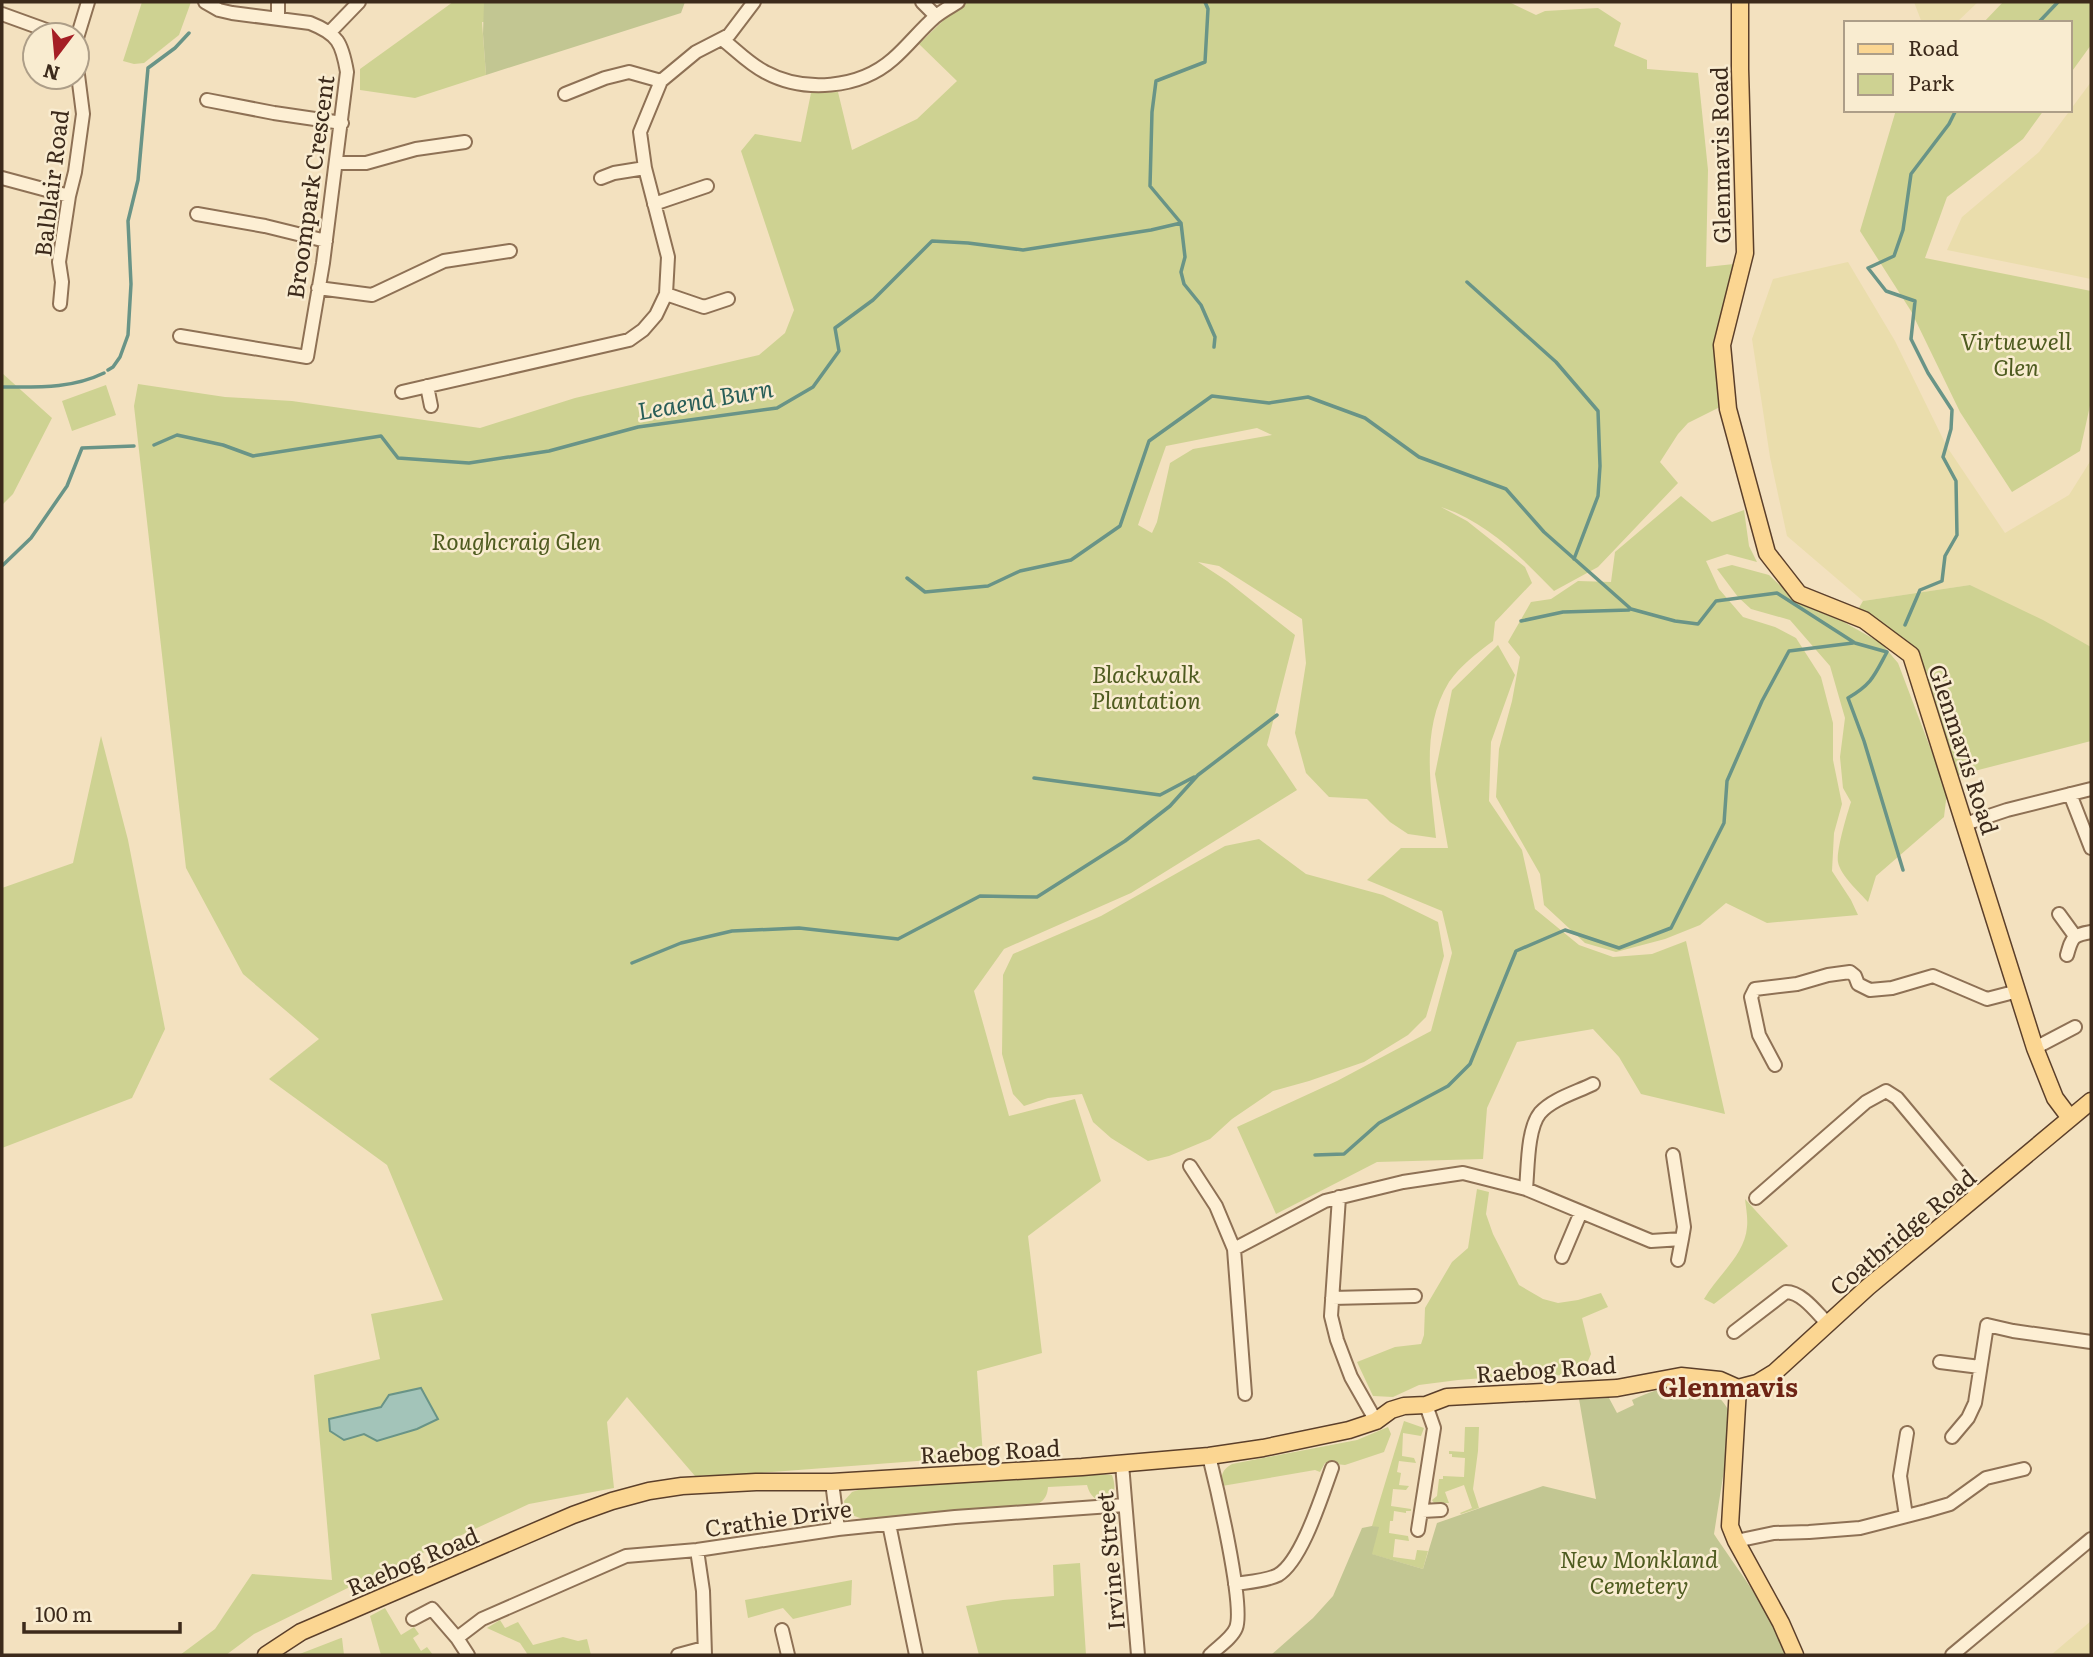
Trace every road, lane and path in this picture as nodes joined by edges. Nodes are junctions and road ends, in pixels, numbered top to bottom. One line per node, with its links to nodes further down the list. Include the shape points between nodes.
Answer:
1 (88, 2): 13 (street)
2 (205, 2): 11 (street, via 219,10)
3 (278, 2): 11 (street)
4 (359, 2): 14 (street)
5 (754, 2): 15 (street)
6 (922, 2): 10 (street)
7 (958, 2): 10 (street)
8 (1740, 2): 42 (main road, Glenmavis Road, via 1745,253 1722,345 1728,409 1767,553 1799,594 1864,620 1911,655)
9 (2, 14): 12 (street)
10 (936, 16): 15 (street, via 891,61 844,84 782,79 765,72)
11 (278, 19): 14 (street, via 310,23)
12 (21, 21)
13 (82, 21)
14 (329, 33): 20 (street, Broompark Crescent, via 343,48 347,72)
15 (722, 39): 16 (street, via 696,52)
16 (661, 82): 18 (street, via 629,72); 23 (street, via 640,132)
17 (80, 91): 27 (street, Balblair Road, via 83,114)
18 (565, 94)
19 (208, 100): 20 (street)
20 (342, 123): 22 (street, Broompark Crescent)
21 (465, 142): 22 (street, via 366,163)
22 (337, 163): 30 (street, Broompark Crescent)
23 (645, 168): 25 (street); 28 (street)
24 (2, 178): 27 (street)
25 (601, 178)
26 (706, 186): 28 (street)
27 (69, 196): 35 (street, Balblair Road, via 59,262)
28 (654, 204): 33 (street, via 667,257)
29 (197, 214): 30 (street)
30 (326, 241): 32 (street, Broompark Crescent)
31 (510, 251): 32 (street, via 444,261 372,295)
32 (318, 288): 36 (street, Broompark Crescent, via 307,356)
33 (666, 294): 34 (street, via 705,307); 37 (street, via 656,315 629,340)
34 (728, 299)
35 (60, 304)
36 (180, 336)
37 (427, 386): 38 (street); 39 (street)
38 (402, 392)
39 (431, 406)
40 (2091, 789): 41 (street)
41 (2070, 794): 42 (street); 43 (street)
42 (1965, 824): 48 (main road, Glenmavis Road)
43 (2091, 848)
44 (2059, 914): 46 (street)
45 (2091, 932): 46 (street)
46 (2075, 936): 47 (street)
47 (2067, 955)
48 (2018, 991): 50 (main road, Glenmavis Road); 51 (street, via 1987,999 1933,976 1870,990 1858,984 1850,972 1755,989 1751,997 1759,1035)
49 (2075, 1027): 50 (street)
50 (2035, 1048): 54 (main road, Glenmavis Road, via 2055,1098)
51 (1775, 1065)
52 (1593, 1084): 57 (street, via 1540,1112 1534,1124)
53 (2091, 1101): 54 (main road, Coatbridge Road)
54 (2070, 1118): 58 (main road, Coatbridge Road)
55 (1673, 1155): 62 (street)
56 (1190, 1166): 63 (street, via 1216,1206)
57 (1526, 1189): 59 (street, via 1464,1173); 61 (street)
58 (1978, 1195): 60 (street, via 1897,1098 1886,1091 1866,1102); 69 (main road, Coatbridge Road)
59 (1339, 1197): 63 (street); 67 (street)
60 (1756, 1198)
61 (1581, 1212): 62 (street, via 1651,1241); 64 (street)
62 (1682, 1239): 65 (street)
63 (1234, 1249): 76 (street)
64 (1562, 1257)
65 (1678, 1260)
66 (1415, 1296): 67 (street)
67 (1332, 1298): 78 (street, via 1337,1340)
68 (1754, 1317): 69 (street, via 1790,1292); 70 (street); 71 (street)
69 (1828, 1324): 75 (main road, Coatbridge Road, via 1775,1372)
70 (1763, 1328)
71 (1734, 1332)
72 (2091, 1342): 74 (street, via 1987,1325)
73 (1940, 1362): 74 (street)
74 (1980, 1367): 80 (street, via 1975,1403)
75 (1738, 1388): 77 (main road, Raebog Road, via 1720,1380 1681,1376 1603,1389 1447,1397); 94 (main road, via 1730,1512)
76 (1245, 1394)
77 (1426, 1405): 78 (main road, Raebog Road, via 1391,1410); 88 (street, via 1434,1428)
78 (1376, 1421): 81 (main road, Raebog Road)
79 (1907, 1433): 89 (street, via 1900,1476)
80 (1952, 1437)
81 (1209, 1456): 82 (main road, Raebog Road); 96 (street)
82 (1122, 1464): 85 (main road, Raebog Road); 86 (street, Irvine Street)
83 (1332, 1468): 96 (street, via 1296,1558 1280,1574)
84 (2024, 1469): 89 (street, via 1986,1478 1950,1504)
85 (832, 1482): 91 (street); 101 (main road, Raebog Road, via 682,1486 612,1501 301,1632)
86 (1125, 1505): 90 (street, Crathie Drive); 106 (street, Irvine Street)
87 (1441, 1510): 88 (street)
88 (1422, 1511): 92 (street)
89 (1906, 1516): 94 (street, via 1860,1528 1774,1533)
90 (889, 1524): 91 (street, Crathie Drive); 105 (street)
91 (838, 1529): 95 (street, Crathie Drive)
92 (1418, 1530)
93 (2091, 1539): 109 (street)
94 (1736, 1541): 108 (main road)
95 (697, 1550): 99 (street, Crathie Drive, via 626,1556 482,1619); 100 (street)
96 (1235, 1584): 107 (street, via 1237,1626)
97 (413, 1619): 99 (street, via 432,1609)
98 (782, 1630): 104 (street)
99 (457, 1638): 102 (street)
100 (704, 1652): 103 (street)
101 (266, 1655)
102 (468, 1655)
103 (678, 1655)
104 (788, 1655)
105 (916, 1655)
106 (1138, 1655)
107 (1210, 1655)
108 (1795, 1655)
109 (1952, 1655)

